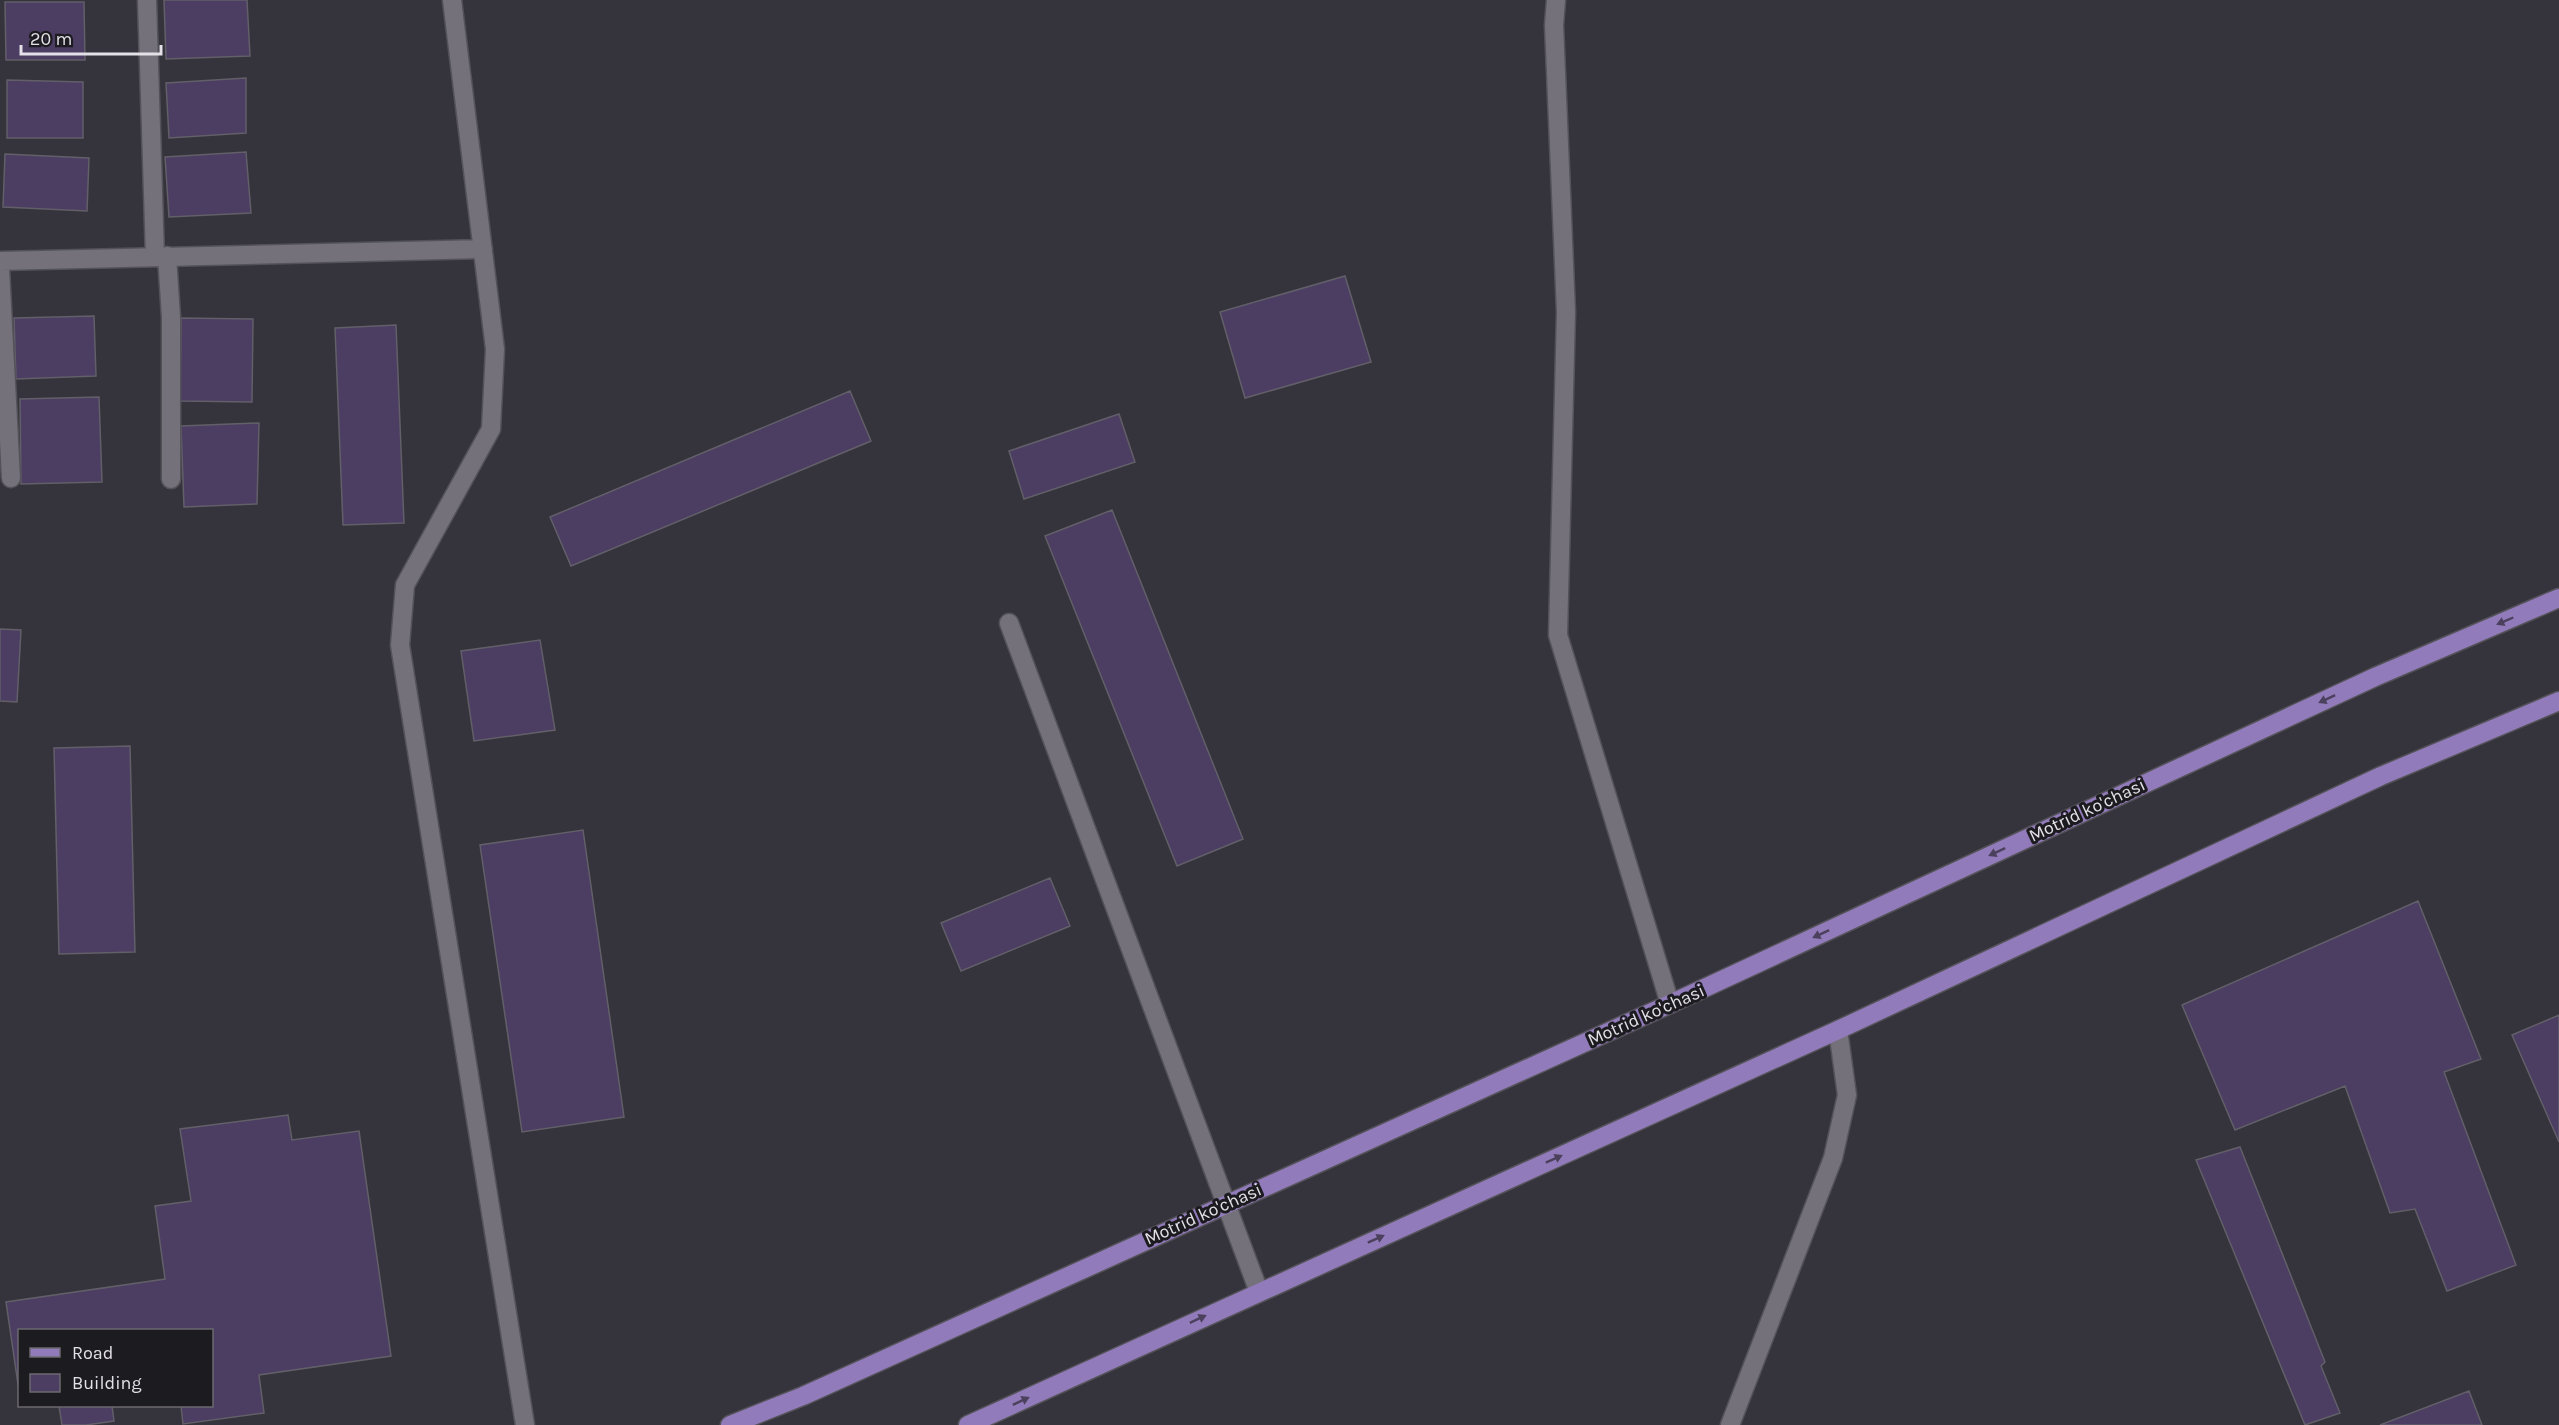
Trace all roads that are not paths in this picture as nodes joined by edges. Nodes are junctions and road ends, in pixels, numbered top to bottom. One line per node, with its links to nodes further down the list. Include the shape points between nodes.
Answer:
1 (147, 0): 5 (street)
2 (452, 0): 4 (street)
3 (1556, 0): 13 (street, via 1566,312 1558,635)
4 (483, 249): 5 (street); 17 (street, via 495,349 491,429 405,585 400,645)
5 (161, 257): 6 (street); 9 (street, via 171,317)
6 (0, 261)
7 (0, 269): 8 (street)
8 (11, 478)
9 (171, 478)
10 (2559, 598): 13 (main road, Motrid ko'chasi, one-way to 13, via 2374,677)
11 (1009, 623): 15 (street)
12 (2559, 701): 14 (main road, via 2381,776)
13 (1670, 1004): 15 (main road, Motrid ko'chasi)
14 (1838, 1030): 16 (main road, one-way to 14); 20 (street, via 1847,1095 1833,1158)
15 (1227, 1203): 16 (street); 18 (main road, Motrid ko'chasi, via 803,1396)
16 (1259, 1292): 19 (main road, one-way to 16)
17 (525, 1425)
18 (730, 1425)
19 (968, 1425)
20 (1730, 1425)

